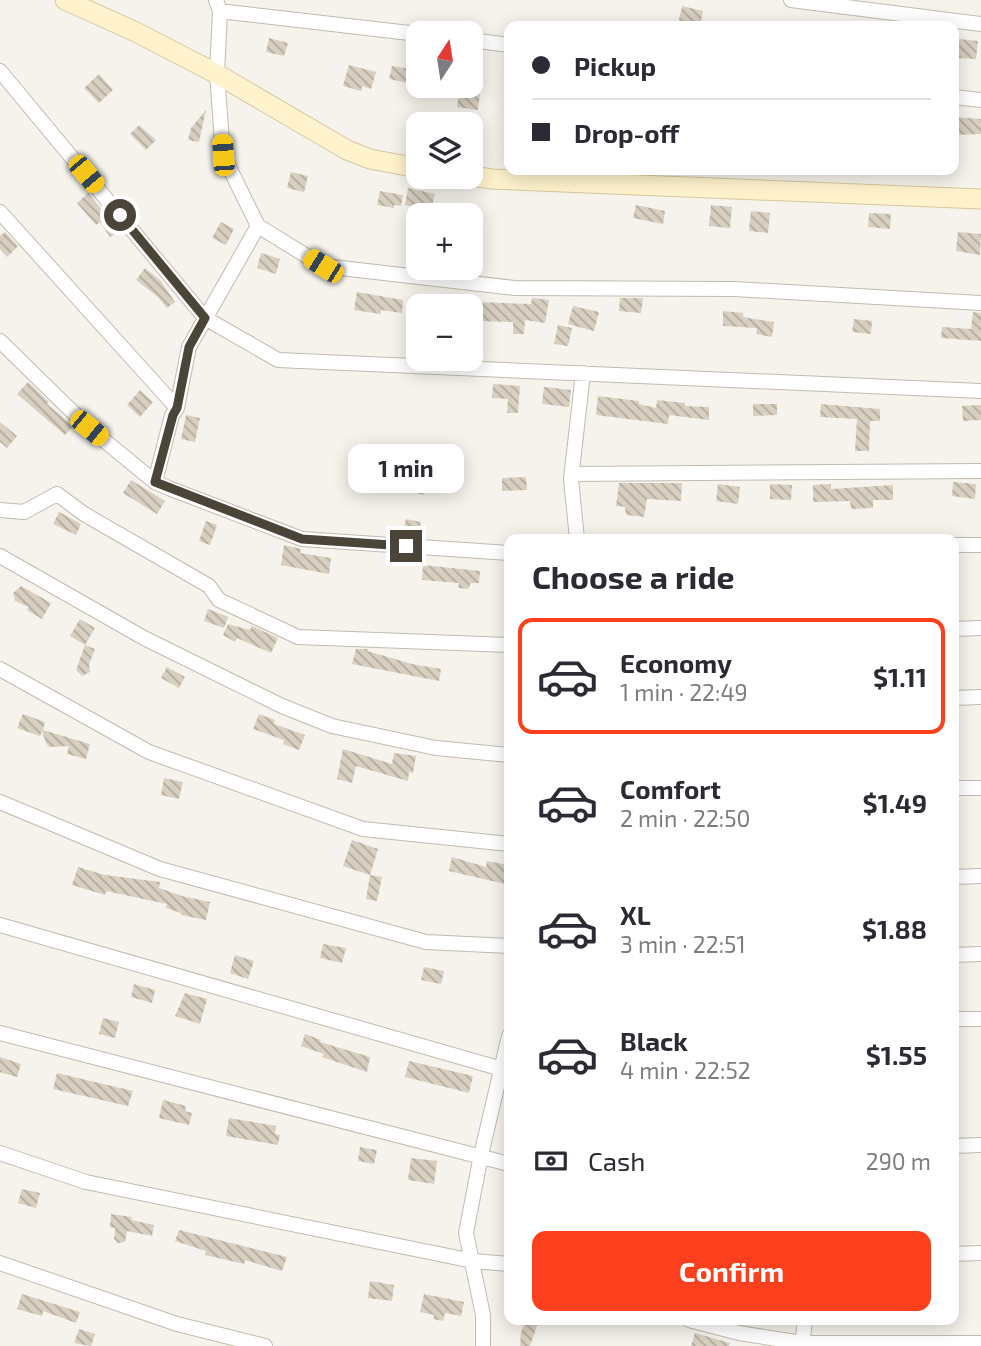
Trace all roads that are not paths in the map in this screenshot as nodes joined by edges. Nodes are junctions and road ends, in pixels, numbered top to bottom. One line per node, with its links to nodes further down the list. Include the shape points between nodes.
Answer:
1 (65, 0): 11 (street)
2 (791, 0): 4 (street)
3 (218, 6): 7 (street); 11 (street)
4 (957, 21)
5 (959, 21): 6 (street)
6 (981, 24)
7 (406, 32)
8 (483, 42): 9 (street)
9 (504, 44)
10 (0, 71): 20 (street)
11 (216, 74): 14 (street, via 347,150); 18 (street, via 223,155)
12 (959, 98): 13 (street)
13 (981, 100)
14 (406, 167)
15 (483, 178): 16 (street)
16 (981, 199)
17 (0, 212): 24 (street)
18 (258, 226): 19 (street, via 323,266 515,288 734,289); 20 (street)
19 (981, 303)
20 (205, 318): 22 (street, via 278,360); 24 (street, via 189,347)
21 (0, 341): 27 (street, via 89,428)
22 (583, 373): 23 (street); 26 (street)
23 (981, 391)
24 (177, 408): 27 (street)
25 (981, 471): 26 (street)
26 (572, 474): 30 (street)
27 (155, 482): 33 (street, via 302,539)
28 (0, 510): 29 (street); 37 (street, via 24,512 57,494 209,586 219,600 298,637)
29 (0, 516)
30 (577, 534)
31 (959, 545): 32 (street)
32 (981, 545)
33 (504, 553)
34 (0, 556): 41 (street, via 144,638 332,726 436,748)
35 (981, 628): 36 (street)
36 (959, 629)
37 (504, 645)
38 (0, 669): 45 (street, via 149,752 363,829)
39 (981, 697): 40 (street)
40 (959, 698)
41 (504, 755)
42 (959, 788): 43 (street)
43 (981, 788)
44 (0, 802): 49 (street, via 160,869 426,942)
45 (504, 843)
46 (981, 876): 47 (street)
47 (959, 877)
48 (0, 925): 55 (street)
49 (504, 946)
50 (981, 954): 51 (street)
51 (959, 955)
52 (959, 1019): 53 (street)
53 (981, 1019)
54 (0, 1033): 60 (street)
55 (504, 1069)
56 (504, 1077): 60 (street)
57 (981, 1145): 58 (street)
58 (959, 1146)
59 (0, 1153): 64 (street, via 86,1182)
60 (481, 1155): 61 (street); 64 (street, via 466,1233)
61 (504, 1162)
62 (981, 1253): 63 (street)
63 (959, 1254)
64 (473, 1261): 66 (street); 72 (street, via 483,1315)
65 (0, 1263): 71 (street, via 177,1324)
66 (504, 1264)
67 (708, 1325): 70 (street)
68 (805, 1325): 70 (street)
69 (981, 1343): 70 (street)
70 (802, 1345)
71 (265, 1346)
72 (483, 1346)

